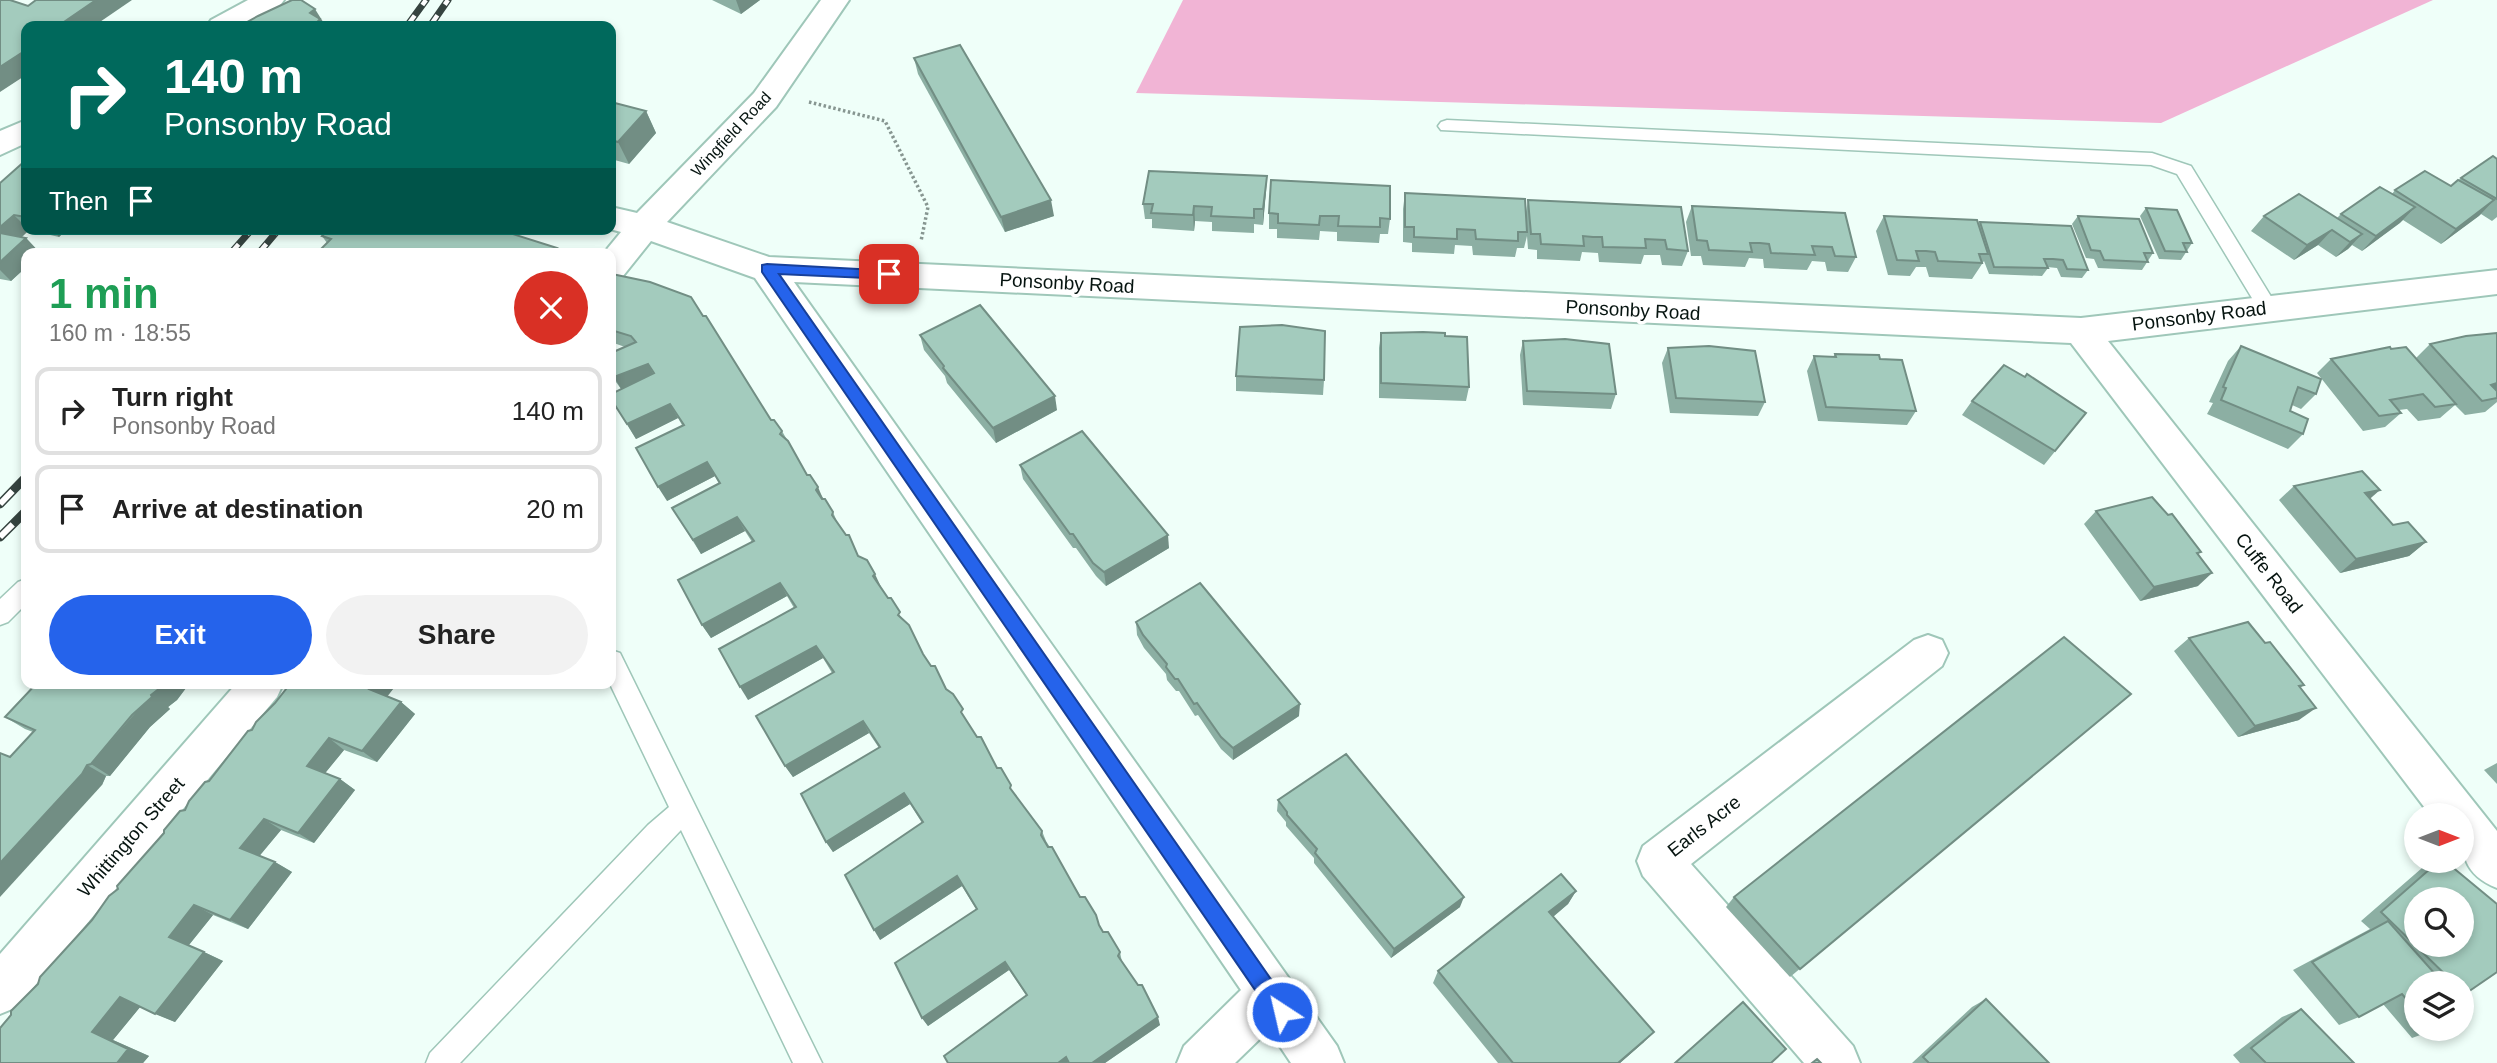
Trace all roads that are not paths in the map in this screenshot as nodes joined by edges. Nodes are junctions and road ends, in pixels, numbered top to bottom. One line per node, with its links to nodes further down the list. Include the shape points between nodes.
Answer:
1 (270, 0): 3 (street)
2 (835, 0): 7 (street, Wingfield Road, via 771,93)
3 (231, 21)
4 (1447, 126): 11 (lane, via 2152,159 2184,170)
5 (21, 133): 6 (street)
6 (0, 145)
7 (627, 222): 8 (street); 9 (street, Ponsonby Road)
8 (616, 253)
9 (767, 269): 12 (street, Ponsonby Road); 23 (street)
10 (2497, 282): 11 (street, Ponsonby Road)
11 (2268, 308): 12 (street, Ponsonby Road)
12 (2081, 331): 18 (street, Cuffe Road)
13 (21, 594): 14 (lane)
14 (0, 615)
15 (1928, 653): 28 (street, Earls Acre, via 1659,862)
16 (616, 672): 19 (lane)
17 (258, 689): 22 (street, Whittington Street)
18 (2448, 803)
19 (683, 812): 24 (lane); 25 (lane)
20 (2474, 837): 21 (street)
21 (2497, 866)
22 (0, 990)
23 (1270, 995): 26 (street); 27 (street)
24 (440, 1063)
25 (808, 1063)
26 (1201, 1063)
27 (1320, 1063)
28 (1836, 1063)

